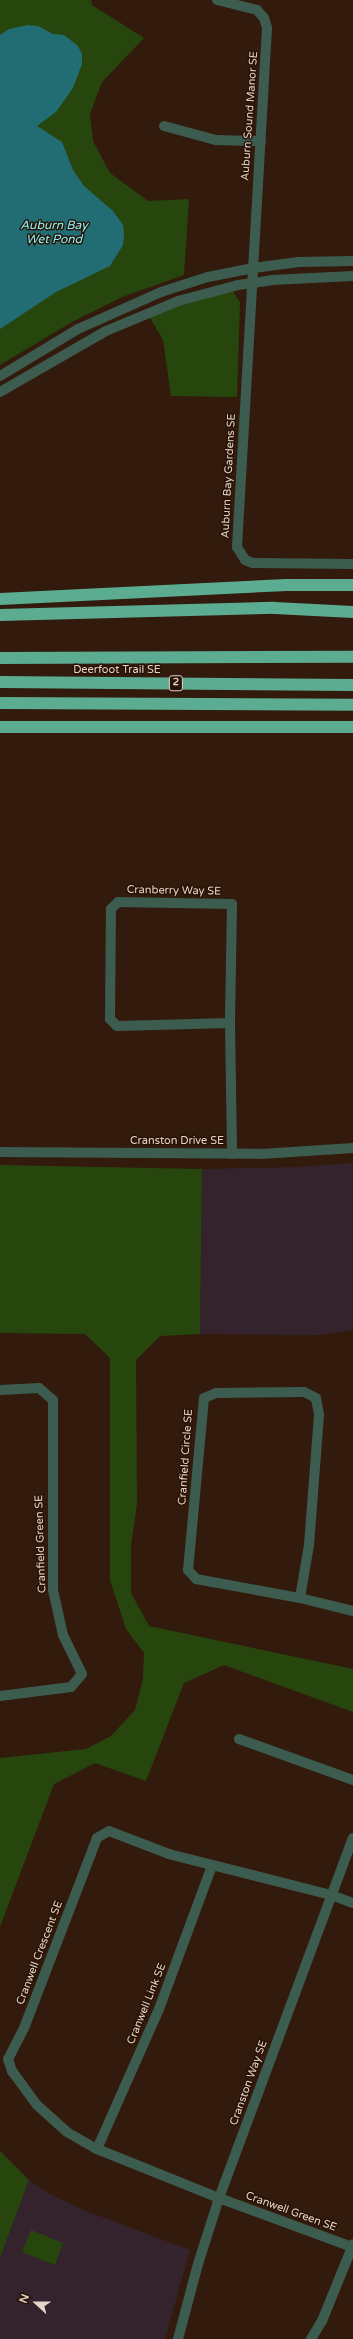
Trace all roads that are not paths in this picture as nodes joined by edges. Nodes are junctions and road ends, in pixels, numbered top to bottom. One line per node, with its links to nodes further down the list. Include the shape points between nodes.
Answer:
1 (217, 0): 3 (street, Auburn Sound Manor SE, via 253,8 261,14 266,23)
2 (164, 126): 3 (street, via 216,140)
3 (261, 141): 5 (street, Auburn Sound Manor SE)
4 (353, 261): 5 (street, via 299,262)
5 (253, 268): 7 (street, Auburn Sound Manor SE); 8 (street, via 188,283 131,303 78,329)
6 (353, 276): 7 (street, via 312,276)
7 (252, 283): 9 (street, via 201,294 146,313 83,343); 10 (street, Auburn Bay Gardens SE, via 237,542 239,553 245,560 253,563)
8 (0, 376)
9 (0, 392)
10 (353, 564)
11 (353, 585): 12 (highway, via 287,585)
12 (0, 600)
13 (353, 612): 14 (highway, via 275,608)
14 (0, 615)
15 (353, 656): 16 (highway)
16 (0, 658)
17 (0, 682): 18 (highway, Deerfoot Trail SE / 2)
18 (353, 685)
19 (0, 703): 20 (highway)
20 (353, 705)
21 (0, 727): 22 (highway)
22 (353, 727)
23 (230, 1023): 23 (street, Cranberry Way SE, via 117,1026 110,1019 111,909 118,902 232,904); 26 (street, Cranberry Way SE)
24 (353, 1148): 26 (street, Cranston Drive SE, via 329,1152)
25 (0, 1152): 26 (street, Cranston Drive SE)
26 (232, 1154)
27 (0, 1390): 30 (street, Cranfield Green SE, via 39,1388 53,1400 53,1590 63,1635 82,1674 71,1687)
28 (300, 1598): 28 (street, Cranfield Circle SE, via 196,1579 188,1570 204,1398 216,1393 304,1392 316,1398 319,1414 309,1545); 29 (street, Cranfield Circle SE)
29 (353, 1611)
30 (0, 1696)
31 (239, 1739): 32 (street)
32 (353, 1780)
33 (353, 1838): 35 (street, Cranston Way SE)
34 (212, 1866): 35 (street, Cranwell Crescent SE); 37 (street, Cranwell Link SE, via 159,2009); 37 (street, Cranwell Crescent SE, via 109,1831 97,1838 25,2026 11,2049 8,2059 12,2071 37,2105 67,2132)
35 (331, 1895): 36 (street); 38 (street, Cranston Way SE)
36 (353, 1903)
37 (97, 2149): 38 (street, Cranwell Crescent SE)
38 (219, 2198): 39 (street, Cranwell Green SE); 40 (street, Cranston Way SE)
39 (352, 2245): 41 (street, via 322,2321)
40 (178, 2339)
41 (311, 2339)

